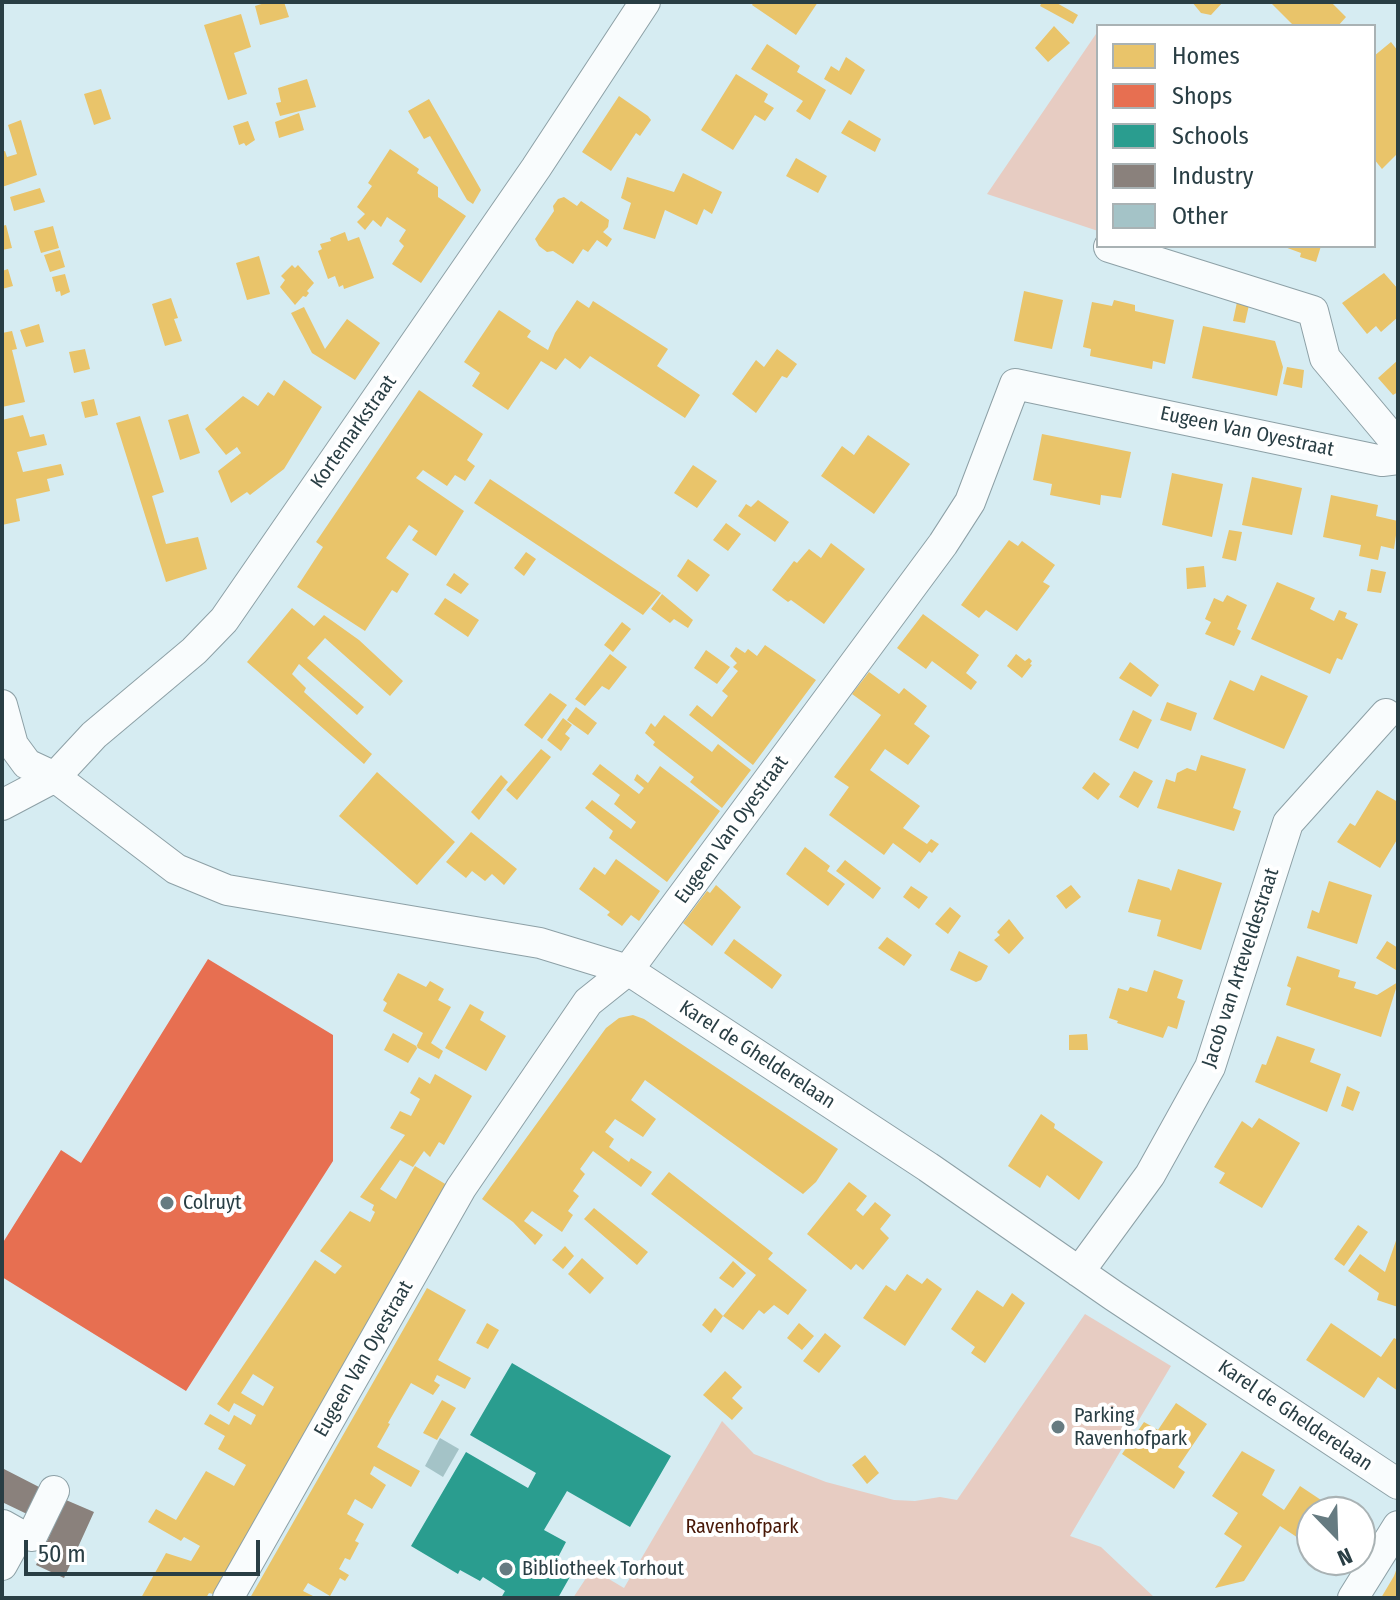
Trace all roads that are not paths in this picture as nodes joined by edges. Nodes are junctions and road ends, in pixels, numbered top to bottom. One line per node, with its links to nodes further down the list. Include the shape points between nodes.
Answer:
1 (645, 2): 7 (street, Kortemarkstraat, via 528,181 224,620 94,735)
2 (1112, 248): 3 (street, via 1313,311 1325,358)
3 (1398, 445)
4 (1398, 459): 9 (street, Eugeen Van Oyestraat, via 1382,461 1015,384 970,502)
5 (2, 705): 7 (street, Karel de Ghelderelaan, via 13,745 27,764)
6 (1386, 714): 10 (street, Jacob van Arteveldestraat, via 1288,823 1210,1067 1150,1175)
7 (55, 777): 8 (street, Kortemarkstraat); 9 (street, Karel de Ghelderelaan, via 176,869 227,890 540,943)
8 (2, 805)
9 (628, 970): 10 (street, Karel de Ghelderelaan); 16 (street, Eugeen Van Oyestraat, via 588,1002 461,1188)
10 (1079, 1272): 11 (street, Karel de Ghelderelaan)
11 (1398, 1484)
12 (54, 1491): 14 (street, via 32,1536)
13 (1398, 1526): 17 (street)
14 (10, 1530): 15 (street)
15 (2, 1565)
16 (228, 1598)
17 (1353, 1598)

